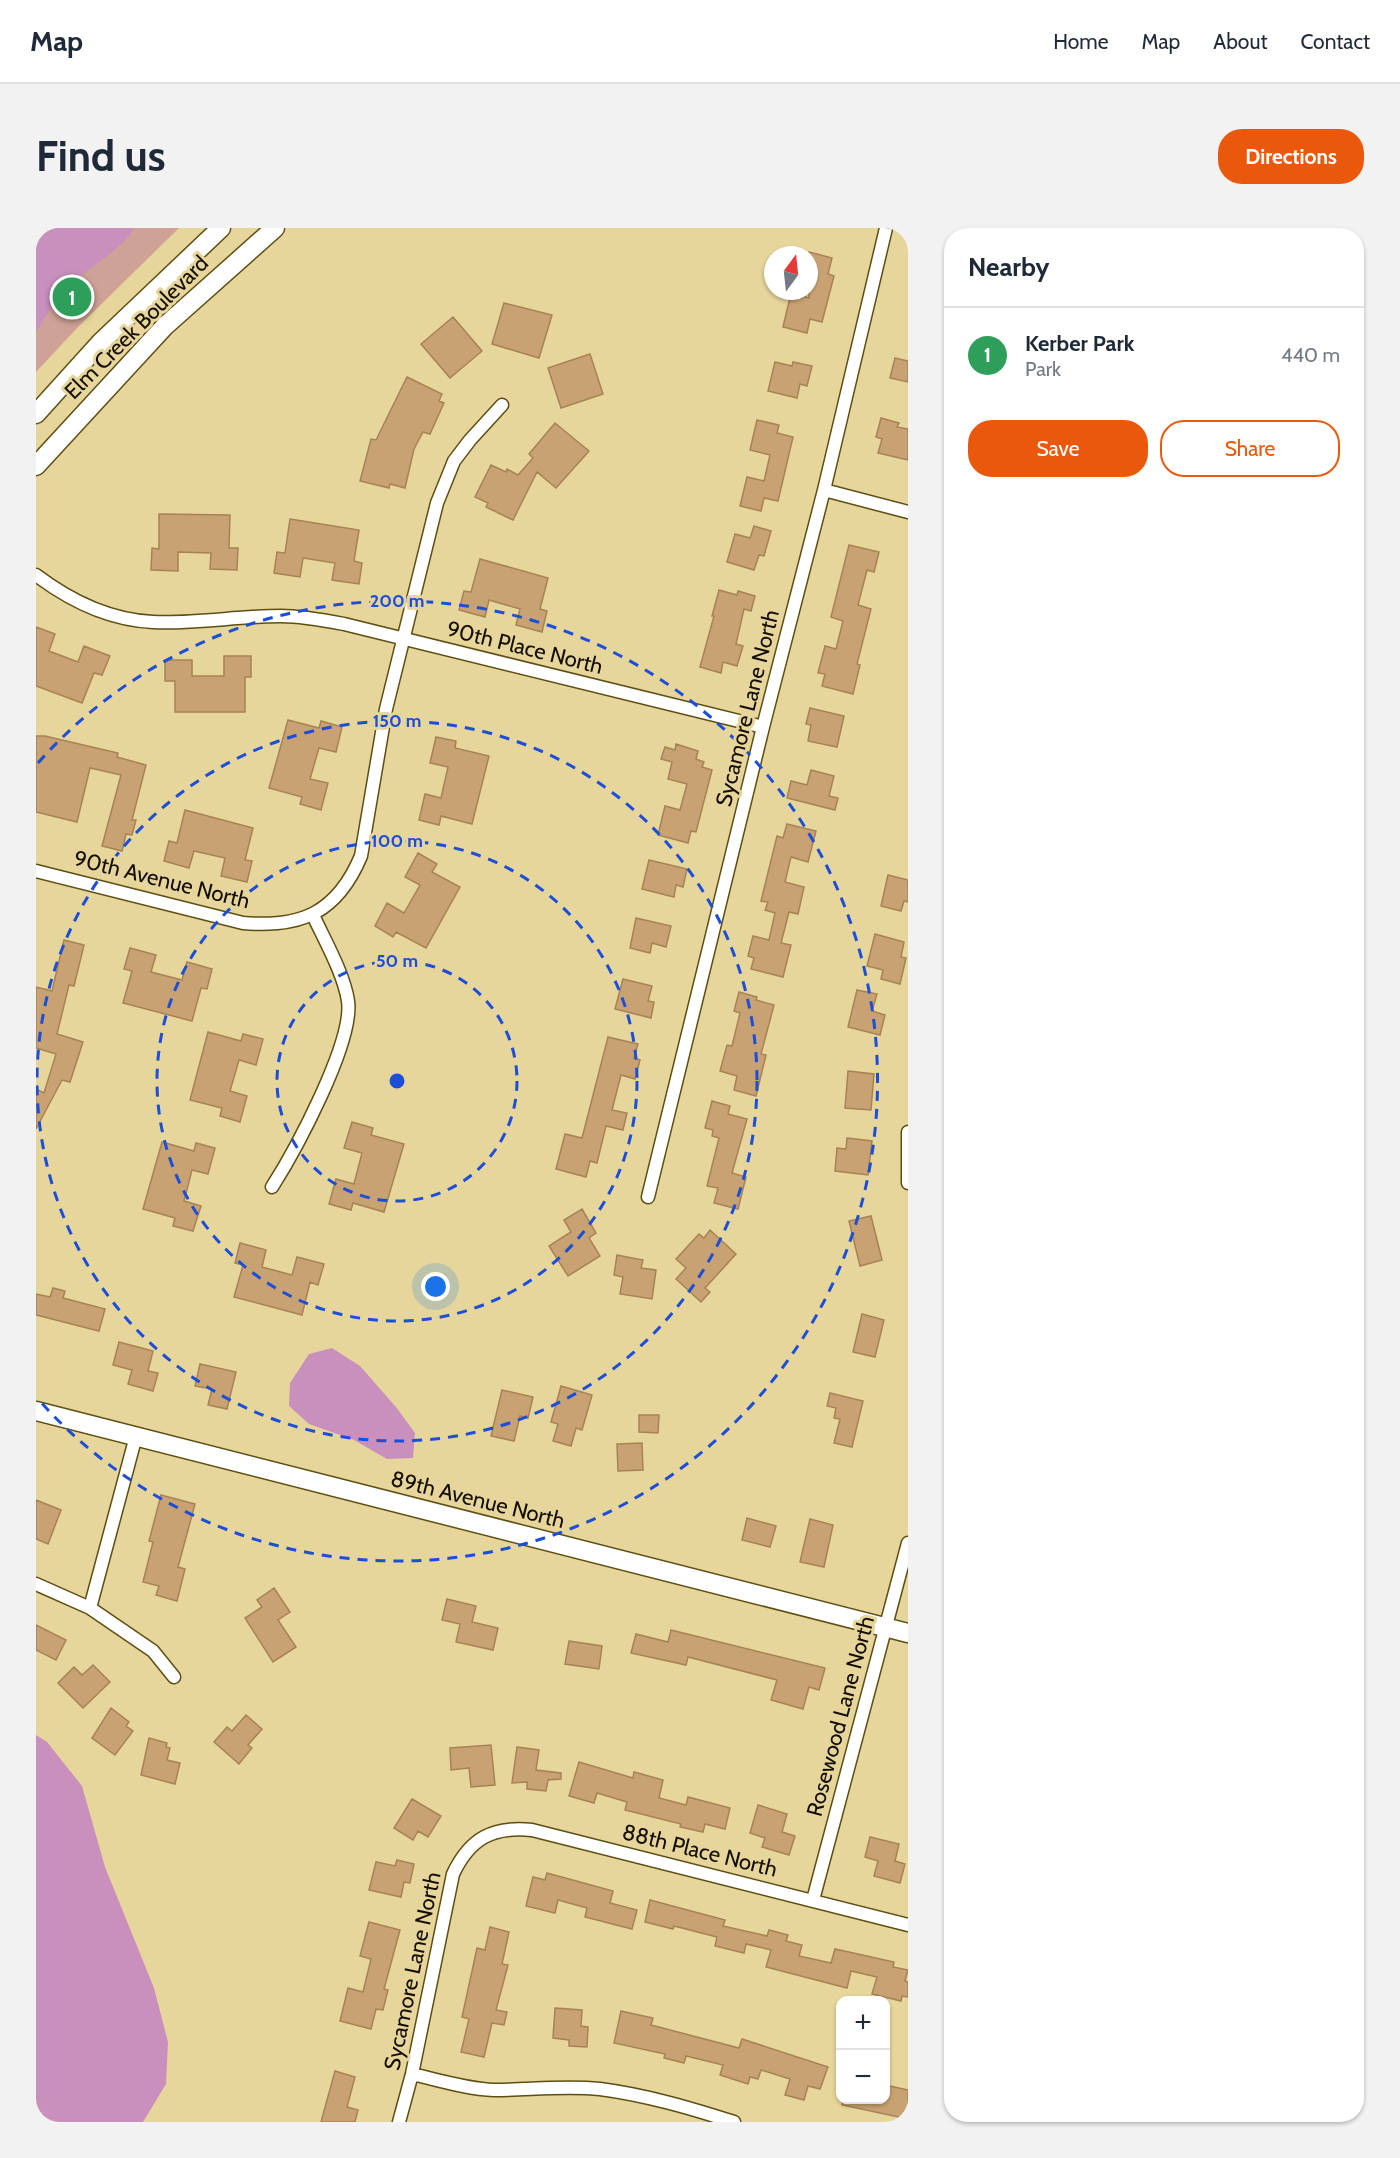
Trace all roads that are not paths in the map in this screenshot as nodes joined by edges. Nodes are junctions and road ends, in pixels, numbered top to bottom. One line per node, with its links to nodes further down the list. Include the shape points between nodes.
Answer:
1 (221, 228): 5 (street, Elm Creek Boulevard, via 101,342)
2 (275, 228): 6 (street, Elm Creek Boulevard, via 165,326)
3 (885, 228): 7 (street, Sycamore Lane North)
4 (501, 405): 10 (street, via 454,461 445,480)
5 (36, 414)
6 (36, 466)
7 (824, 490): 8 (street); 11 (street, Sycamore Lane North)
8 (908, 512)
9 (36, 575): 10 (street, 90th Place North, via 78,602 151,622 281,616)
10 (403, 639): 11 (street, 90th Place North); 13 (street, via 386,709 361,856 343,887)
11 (763, 727): 17 (street, Sycamore Lane North)
12 (36, 871): 13 (street, 90th Avenue North, via 243,923 279,924)
13 (314, 915): 16 (street, via 346,994 347,1027 291,1158)
14 (908, 1132): 15 (street)
15 (908, 1183)
16 (272, 1187)
17 (648, 1197)
18 (36, 1411): 19 (street, 89th Avenue North)
19 (136, 1436): 22 (street); 23 (street, 89th Avenue North)
20 (908, 1544): 23 (street, Rosewood Lane North)
21 (36, 1584): 22 (street)
22 (90, 1608): 25 (street, via 153,1651)
23 (885, 1628): 24 (street, 89th Avenue North); 27 (street, Rosewood Lane North)
24 (908, 1633)
25 (174, 1677)
26 (482, 1838): 27 (street, 88th Place North, via 497,1830 532,1830); 29 (street, Sycamore Lane North, via 459,1860 453,1874)
27 (813, 1900): 28 (street, 88th Place North)
28 (908, 1925)
29 (412, 2074): 30 (street, Sycamore Lane North); 31 (street, via 491,2090 556,2086 599,2089 644,2096)
30 (399, 2122)
31 (732, 2122)

